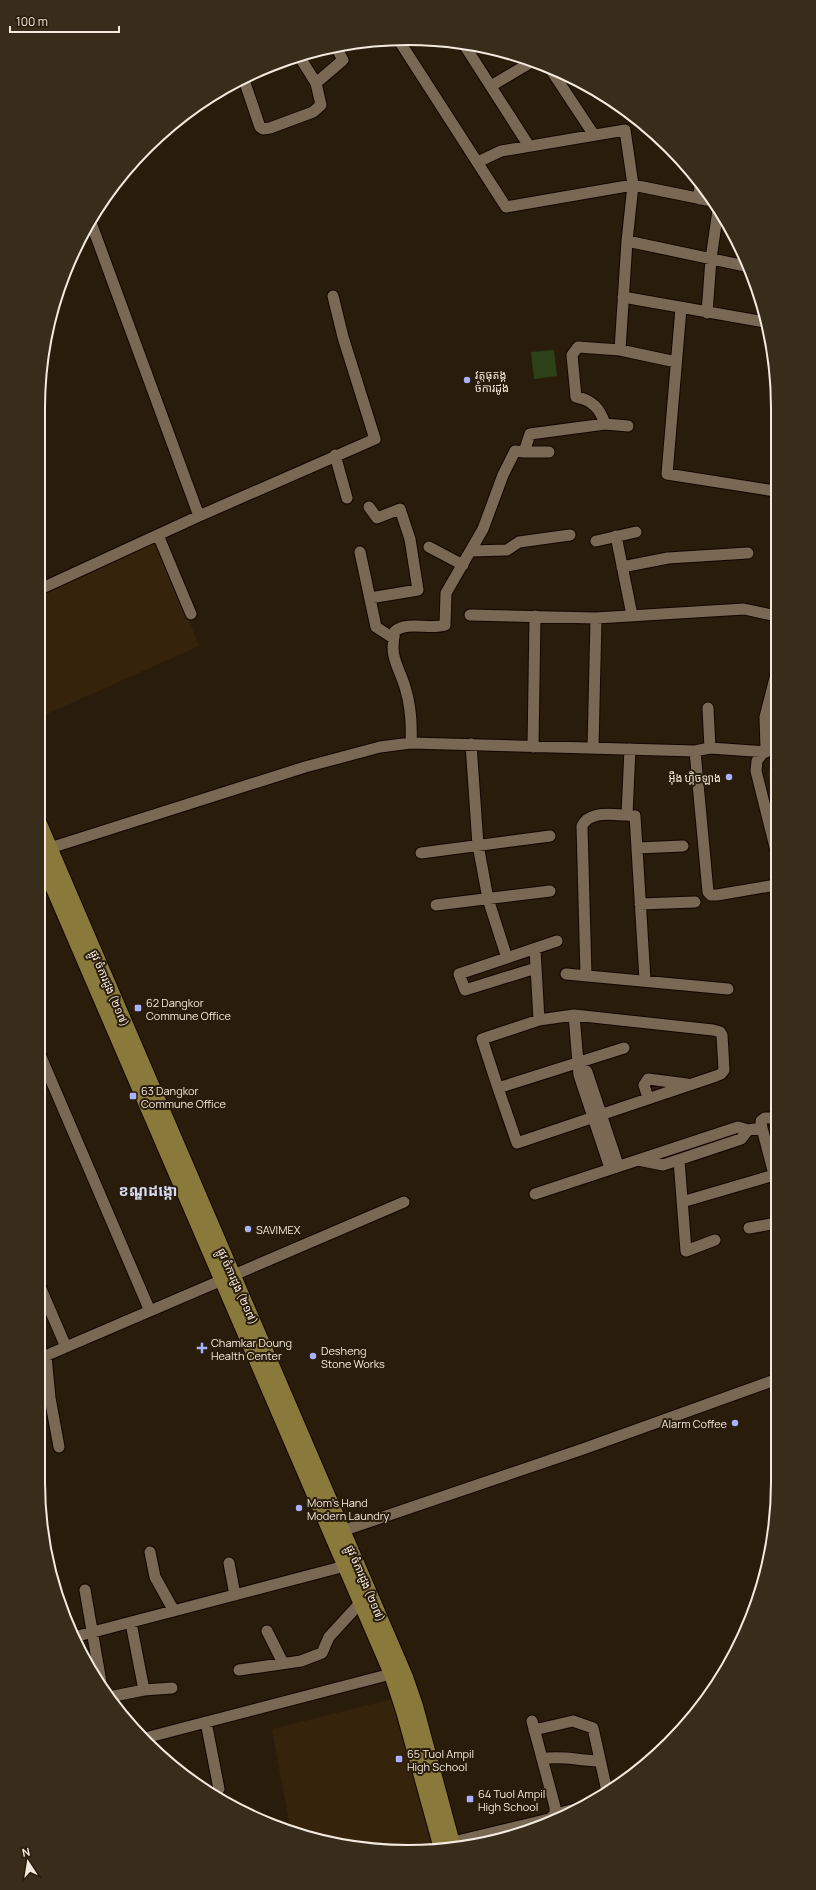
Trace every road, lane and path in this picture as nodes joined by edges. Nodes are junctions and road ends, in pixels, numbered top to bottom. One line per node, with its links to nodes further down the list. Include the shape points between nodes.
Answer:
1 (402, 45): 12 (street)
2 (468, 50): 9 (street)
3 (339, 52): 8 (street, via 343,60)
4 (302, 61): 8 (street)
5 (527, 65): 9 (street)
6 (555, 76): 10 (street)
7 (245, 83): 8 (street, via 258,124 263,129 318,108 321,103)
8 (316, 83)
9 (491, 86): 11 (street)
10 (594, 135): 11 (street); 13 (street, via 625,130)
11 (529, 146): 12 (street, via 501,151)
12 (478, 162): 13 (street, via 506,208)
13 (633, 185): 15 (street); 19 (street)
14 (699, 192): 15 (street)
15 (699, 199): 16 (street)
16 (706, 200)
17 (717, 218): 20 (street)
18 (93, 228): 37 (street)
19 (627, 242): 20 (street); 23 (street)
20 (711, 259): 21 (street); 25 (street)
21 (741, 265)
22 (333, 296): 33 (street, via 375,439)
23 (622, 297): 24 (street); 27 (street)
24 (681, 308): 25 (street); 28 (street)
25 (707, 313): 26 (street)
26 (761, 321)
27 (620, 350): 28 (street); 29 (street, via 578,347 572,355 576,397 589,400 602,414)
28 (676, 362): 34 (street, via 667,474)
29 (605, 424): 30 (street); 31 (street, via 530,434)
30 (628, 426)
31 (524, 452): 32 (street); 44 (street, via 514,451)
32 (549, 452)
33 (335, 455): 35 (street); 37 (street)
34 (771, 490)
35 (347, 498)
36 (369, 507): 50 (street, via 377,518 400,510 410,539 418,590)
37 (199, 516): 40 (street)
38 (636, 532): 41 (street)
39 (570, 535): 44 (street, via 519,542 508,550)
40 (158, 536): 49 (street); 51 (street)
41 (616, 536): 42 (street); 48 (street)
42 (596, 541)
43 (429, 547): 47 (street)
44 (471, 551): 47 (street)
45 (360, 552): 50 (street)
46 (748, 553): 48 (street, via 668,558)
47 (463, 565): 57 (street, via 446,593 445,624 439,627 398,628)
48 (622, 567): 55 (street)
49 (45, 587)
50 (370, 598): 57 (street, via 376,627)
51 (191, 614)
52 (470, 615): 54 (street)
53 (771, 615): 55 (street, via 744,608)
54 (535, 616): 56 (street); 62 (street)
55 (632, 616): 56 (street)
56 (596, 618): 63 (street)
57 (393, 638): 60 (street, via 393,660 410,704)
58 (771, 694): 67 (street, via 765,717)
59 (708, 708): 64 (street)
60 (411, 743): 61 (street); 74 (street, via 380,747 305,768)
61 (471, 744): 62 (street); 71 (street)
62 (533, 747): 63 (street)
63 (593, 748): 65 (street)
64 (710, 748): 66 (street); 67 (street)
65 (630, 749): 66 (street); 68 (street)
66 (695, 750): 77 (street, via 708,892 717,895)
67 (766, 752): 69 (street, via 757,761 756,771)
68 (627, 815): 73 (street, via 634,816); 88 (street, via 591,816 582,826)
69 (771, 822)
70 (550, 836): 71 (street)
71 (478, 845): 75 (street); 79 (street)
72 (683, 846): 73 (street)
73 (637, 848): 81 (street)
74 (45, 852)
75 (421, 853)
76 (45, 862): 114 (main road, ផ្លូវ ចំការដូង (២១៧))
77 (771, 886)
78 (550, 891): 79 (street)
79 (488, 899): 82 (street); 85 (street)
80 (694, 902): 81 (street)
81 (640, 904): 89 (street)
82 (436, 905)
83 (557, 942): 84 (street)
84 (535, 949): 85 (street); 86 (street)
85 (508, 958): 86 (street, via 459,974 465,990)
86 (536, 968): 92 (street)
87 (566, 974): 88 (street)
88 (586, 976): 89 (street)
89 (645, 980): 90 (street)
90 (728, 989)
91 (574, 1015): 92 (street); 94 (street); 96 (street, via 720,1032 724,1071 720,1075)
92 (539, 1020): 97 (street, via 482,1040)
93 (624, 1048): 94 (street)
94 (579, 1063): 97 (street); 99 (street, via 579,1075)
95 (45, 1066): 116 (street)
96 (690, 1085): 98 (street); 98 (street, via 648,1078 644,1085)
97 (498, 1088): 99 (street, via 517,1143)
98 (648, 1098): 99 (street)
99 (596, 1115): 106 (street)
100 (771, 1118): 101 (street, via 761,1121)
101 (762, 1128): 102 (street); 105 (street)
102 (748, 1130): 103 (street, via 738,1127); 104 (street, via 741,1139)
103 (637, 1160): 104 (street, via 663,1165); 106 (street)
104 (679, 1160): 110 (street)
105 (771, 1162)
106 (614, 1166): 108 (street)
107 (771, 1182): 110 (street)
108 (535, 1194)
109 (404, 1202): 114 (street)
110 (682, 1202): 113 (street, via 686,1251)
111 (771, 1224): 112 (street)
112 (749, 1228)
113 (715, 1240)
114 (228, 1278): 116 (street); 122 (main road, ផ្លូវ ចំការដូង (២១៧))
115 (45, 1298): 117 (street)
116 (150, 1311): 117 (street)
117 (66, 1347): 118 (street)
118 (45, 1356)
119 (45, 1372): 121 (street)
120 (771, 1381): 122 (street)
121 (59, 1447)
122 (338, 1533): 125 (main road, ផ្លូវ ចំការដូង (២១៧)); 145 (main road, ផ្លូវ ចំការដូង (២១៧), via 406,1677 416,1706)
123 (150, 1552): 129 (street, via 155,1577)
124 (229, 1563): 127 (street)
125 (345, 1566): 127 (street); 128 (main road, ផ្លូវ ចំការដូង (២១៧))
126 (85, 1590): 132 (street)
127 (235, 1595): 129 (street)
128 (361, 1602): 134 (street, via 329,1638 322,1653); 137 (main road, ផ្លូវ ចំការដូង (២១៧))
129 (174, 1611): 130 (street)
130 (132, 1623): 132 (street); 139 (street)
131 (268, 1631): 134 (street)
132 (93, 1633): 133 (street); 136 (street)
133 (79, 1636)
134 (283, 1664): 135 (street)
135 (239, 1670)
136 (100, 1673)
137 (391, 1674): 141 (street); 145 (main road, ផ្លូវ ចំការដូង (២១៧))
138 (172, 1688): 139 (street)
139 (144, 1690): 140 (street)
140 (115, 1696)
141 (206, 1722): 142 (street); 147 (street)
142 (149, 1737)
143 (542, 1759): 144 (street, via 557,1756); 144 (street, via 533,1725 573,1721 593,1728); 148 (street)
144 (600, 1761): 146 (street)
145 (425, 1768): 151 (main road, ផ្លូវ ចំការដូង (២១៧))
146 (605, 1787)
147 (219, 1789)
148 (552, 1815)
149 (536, 1822): 150 (street)
150 (475, 1839)
151 (448, 1843)

